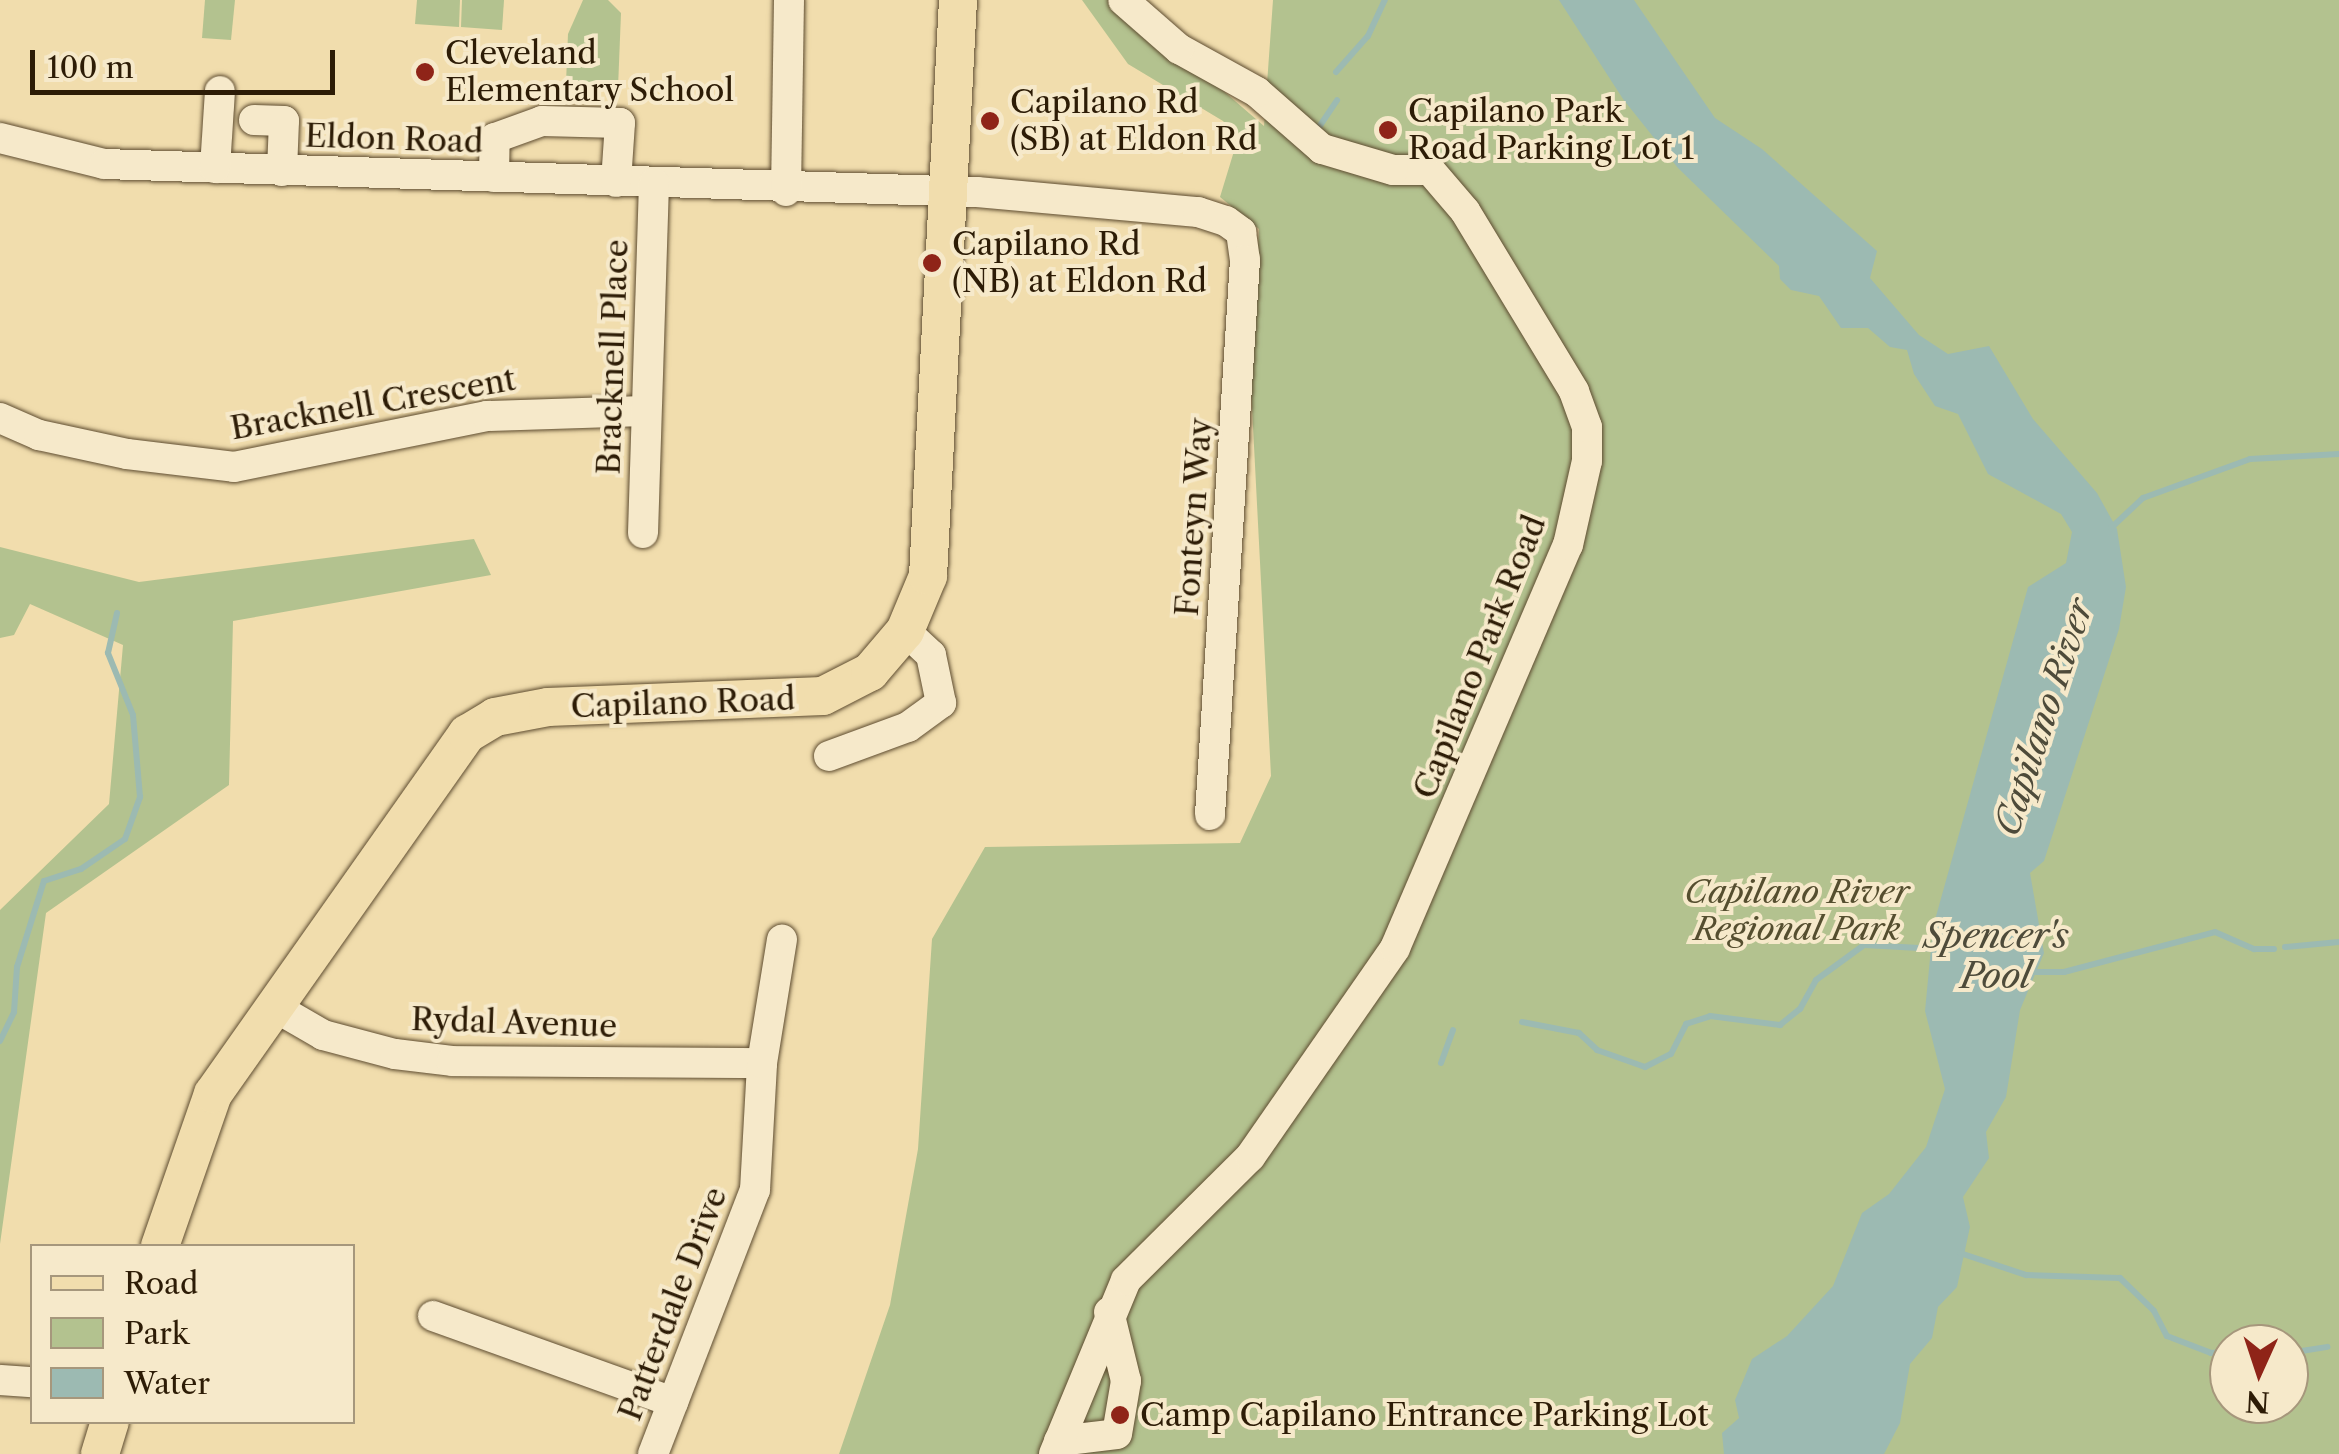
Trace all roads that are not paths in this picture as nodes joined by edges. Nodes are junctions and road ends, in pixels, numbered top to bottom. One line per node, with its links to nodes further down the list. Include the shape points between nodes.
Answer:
1 (789, 0): 12 (street)
2 (958, 0): 13 (main road, Capilano Road)
3 (1123, 0): 25 (street, Capilano Park Road, via 1178,48 1258,92 1322,149 1393,170 1430,170 1465,210 1574,391 1587,426 1587,460 1568,545 1395,948 1250,1157 1198,1214 1152,1248)
4 (220, 91): 7 (street)
5 (254, 120): 8 (street, via 284,121)
6 (1, 142): 7 (street, Eldon Road, via 104,164)
7 (215, 168): 8 (street, Eldon Road)
8 (282, 171): 9 (street, Eldon Road)
9 (494, 178): 10 (street, Eldon Road); 10 (street, via 496,138 542,121 620,123)
10 (616, 182): 11 (street, Eldon Road)
11 (654, 184): 12 (street, Eldon Road); 15 (street, Bracknell Place)
12 (786, 191): 13 (street, Eldon Road)
13 (952, 192): 14 (street, Eldon Road, via 1198,212); 18 (main road, Capilano Road, via 928,576)
14 (1236, 227): 20 (street, Fonteyn Way, via 1246,260)
15 (644, 411): 16 (street, Bracknell Crescent, via 487,416 234,466 127,454 39,435); 17 (street, Bracknell Place)
16 (0, 418)
17 (643, 533)
18 (906, 632): 19 (street, via 931,655 941,703 908,728); 22 (main road, Capilano Road, via 870,672 824,696 548,707 495,718 467,734)
19 (829, 756)
20 (1210, 815)
21 (782, 940): 23 (street, Patterdale Drive)
22 (273, 1006): 23 (street, Rydal Avenue, via 324,1035 433,1058); 24 (main road, Capilano Road, via 213,1094)
23 (762, 1063): 29 (street, Patterdale Drive, via 755,1190)
24 (161, 1244)
25 (1109, 1312): 31 (street, via 1126,1381); 32 (street, Capilano Park Road)
26 (432, 1316): 29 (street)
27 (0, 1380): 28 (street)
28 (30, 1382)
29 (673, 1402): 34 (street, Patterdale Drive)
30 (109, 1424): 33 (main road)
31 (1118, 1444): 32 (street)
32 (1056, 1448)
33 (100, 1454)
34 (653, 1454)

